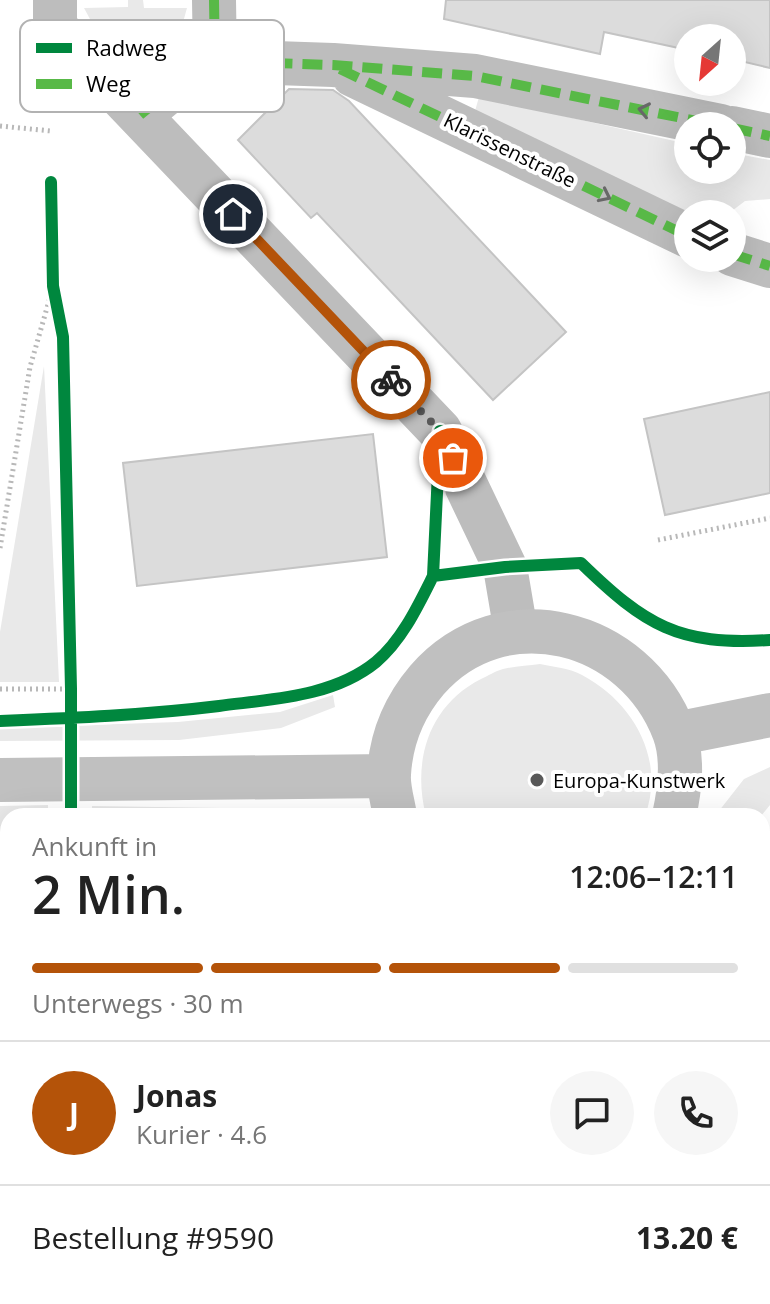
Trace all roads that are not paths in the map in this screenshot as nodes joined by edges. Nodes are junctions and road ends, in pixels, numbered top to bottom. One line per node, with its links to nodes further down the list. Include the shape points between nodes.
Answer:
1 (214, 0): 2 (street)
2 (214, 20)
3 (284, 63): 4 (street, Klarissenstraße)
4 (333, 65): 8 (street, Klarissenstraße, one-way to 4, via 475,76); 11 (street, Klarissenstraße, one-way to 11)
5 (137, 112): 7 (street)
6 (144, 112): 7 (street)
7 (140, 115): 14 (street, via 440,431 505,567)
8 (674, 116)
9 (746, 131): 10 (street)
10 (770, 136)
11 (674, 229)
12 (746, 258): 13 (street)
13 (770, 266)
14 (516, 632): 16 (main road, via 557,632 596,644 631,667 657,698); 18 (main road, via 476,644 440,665 413,697 395,734)
15 (770, 715): 16 (main road)
16 (675, 734): 19 (main road, via 681,784)
17 (0, 780): 18 (main road)
18 (392, 796)
19 (676, 808)

